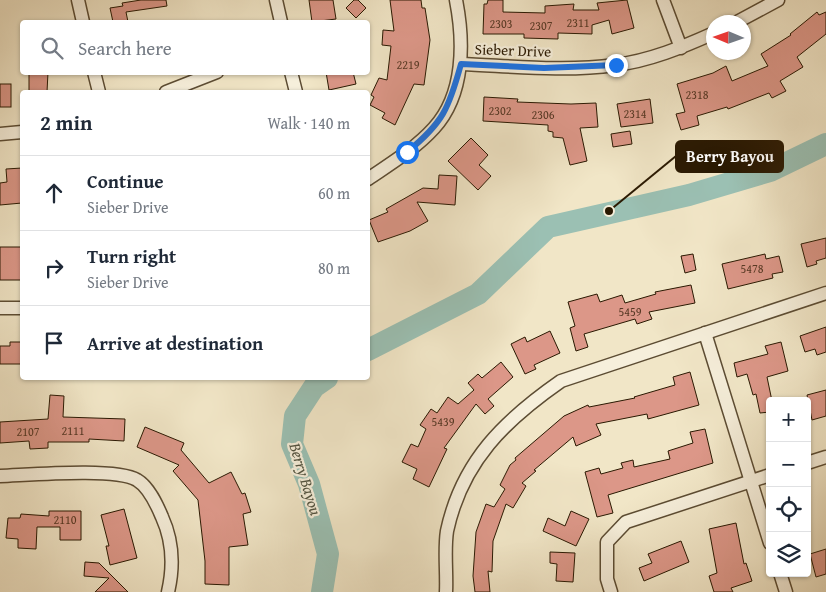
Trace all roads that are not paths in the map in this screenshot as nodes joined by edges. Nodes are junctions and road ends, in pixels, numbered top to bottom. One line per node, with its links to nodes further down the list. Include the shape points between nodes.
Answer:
1 (78, 0): 7 (street)
2 (276, 0): 8 (street)
3 (456, 0): 11 (street, via 462,40)
4 (663, 0): 10 (street)
5 (778, 0): 6 (street)
6 (750, 15)
7 (83, 20)
8 (281, 20)
9 (706, 37): 10 (street, Sieber Drive)
10 (681, 48): 11 (street, Sieber Drive, via 616,65 544,68)
11 (461, 64): 20 (street, Sieber Drive, via 447,110 436,127)
12 (95, 75): 15 (street)
13 (209, 75): 16 (street)
14 (292, 75): 17 (street)
15 (98, 90)
16 (171, 90)
17 (296, 90)
18 (20, 132): 19 (street)
19 (0, 134)
20 (370, 178)
21 (826, 293): 24 (street)
22 (0, 308): 23 (street)
23 (20, 308)
24 (705, 333): 29 (street); 33 (street, via 561,381 525,406 487,445 461,486 447,532)
25 (826, 457): 26 (street)
26 (811, 462)
27 (0, 476): 32 (street, via 107,474 136,479 147,488 168,531 172,570)
28 (766, 476): 29 (street)
29 (750, 482): 30 (street); 34 (street, via 626,522 607,542 607,579)
30 (766, 532)
31 (781, 577): 35 (street)
32 (168, 592)
33 (446, 592)
34 (611, 592)
35 (786, 592)

